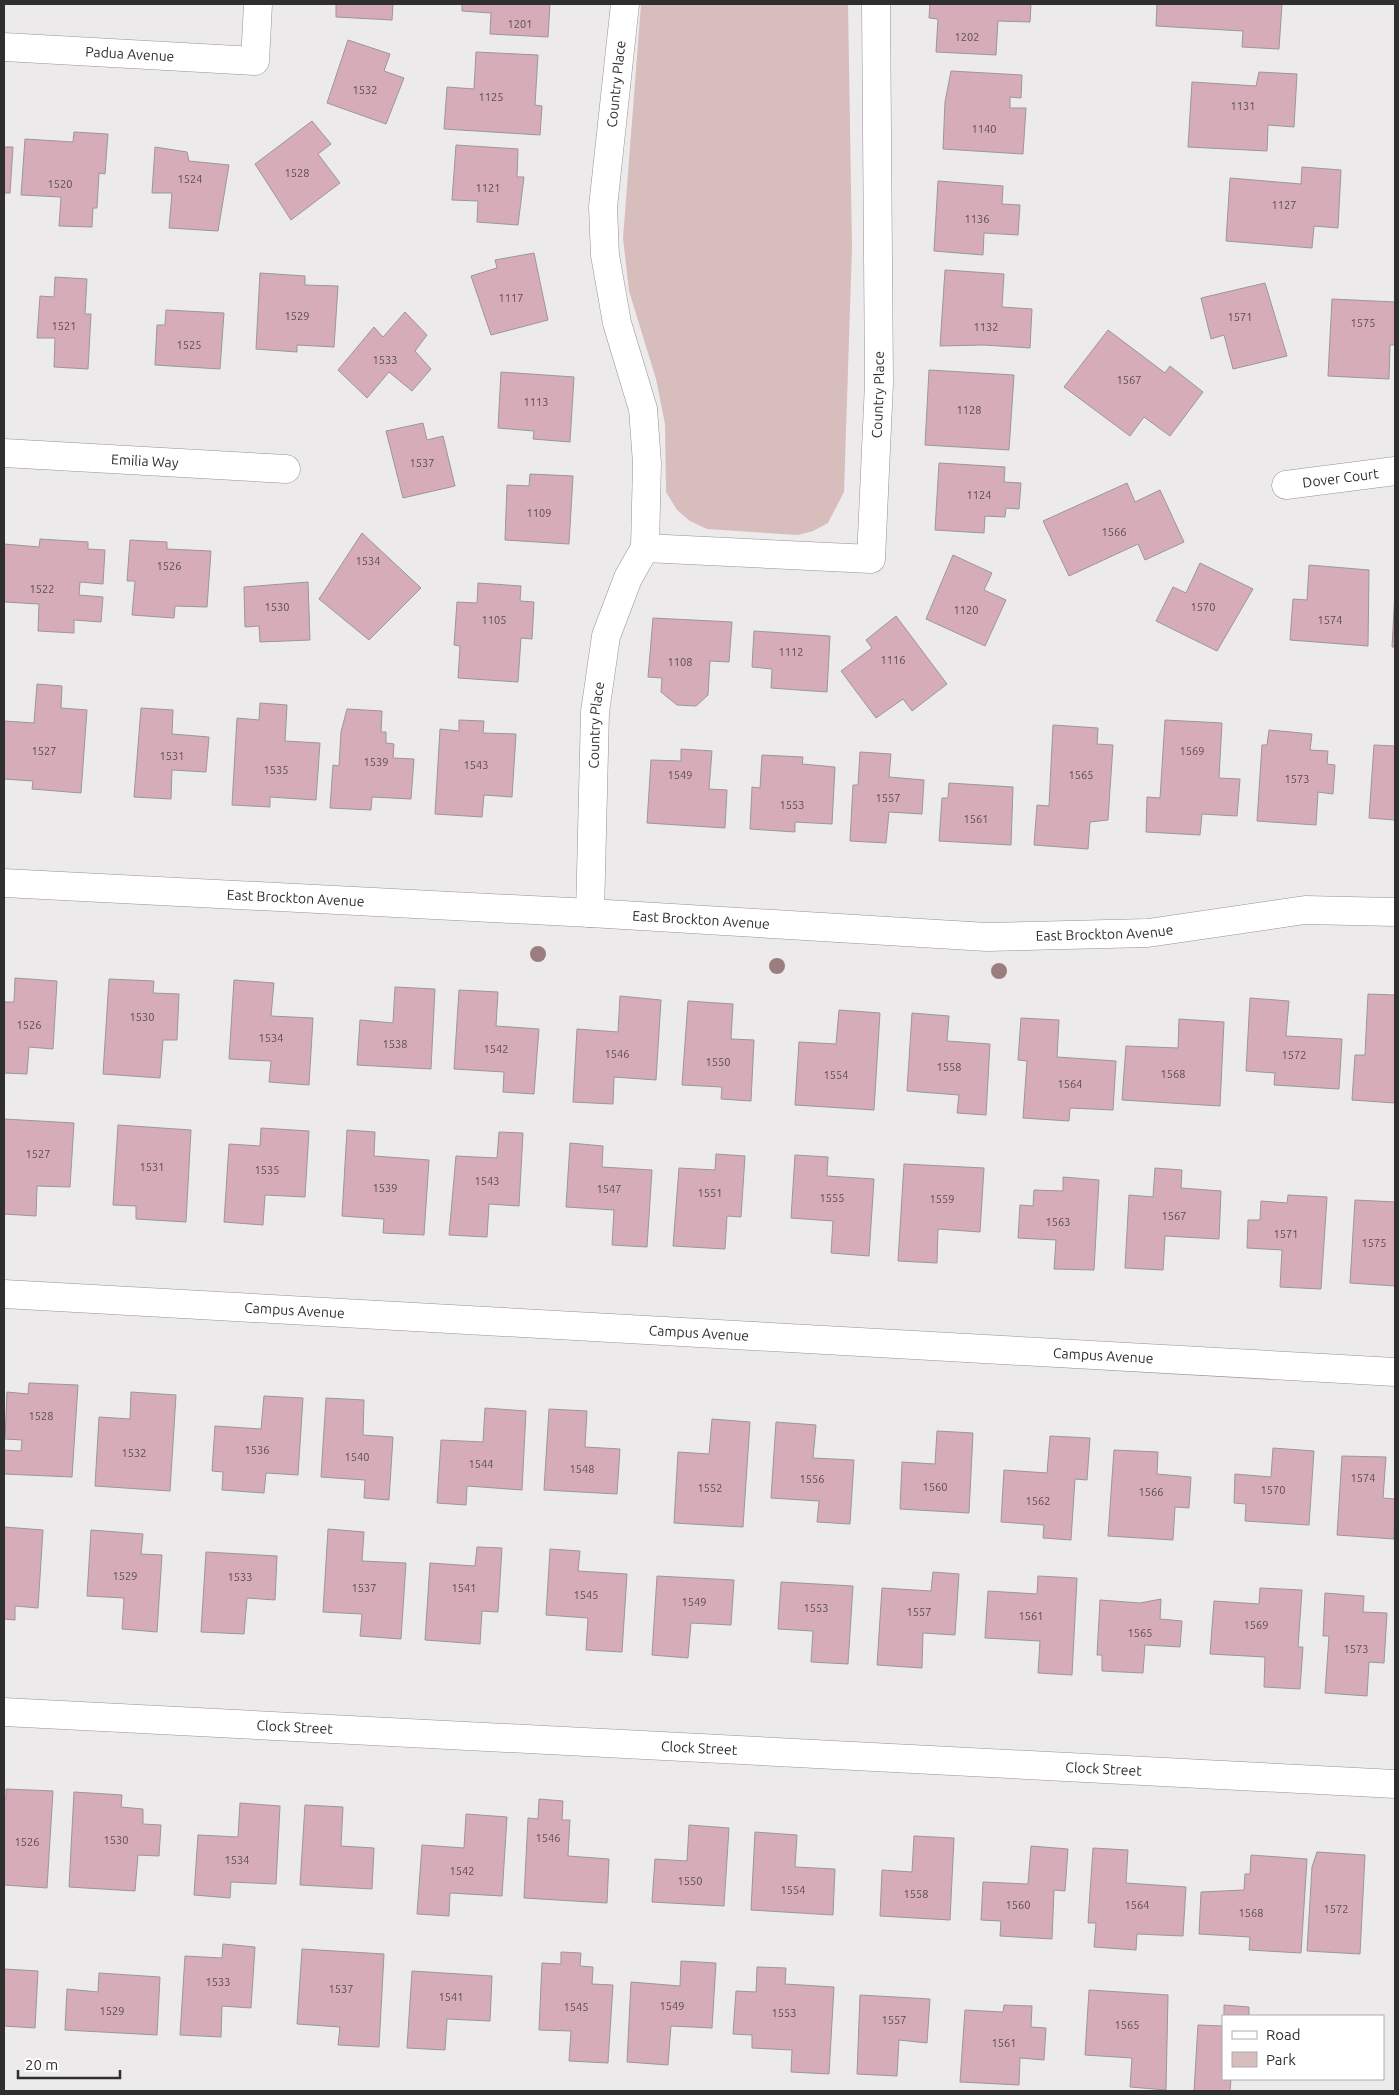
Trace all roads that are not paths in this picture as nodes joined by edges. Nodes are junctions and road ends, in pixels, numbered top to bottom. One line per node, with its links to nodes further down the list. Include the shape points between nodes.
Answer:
1 (258, 4): 4 (street, Padua Avenue, via 255,61)
2 (625, 4): 9 (street, Country Place, via 603,207 604,255 617,323 643,409 647,463)
3 (876, 4): 9 (street, Country Place, via 879,383 871,559)
4 (4, 47)
5 (4, 453): 6 (street, Emilia Way)
6 (286, 469)
7 (1395, 471): 8 (street, Dover Court)
8 (1286, 485)
9 (645, 548): 12 (street, Country Place, via 628,578 606,636 595,712)
10 (4, 883): 12 (street, East Brockton Avenue)
11 (1395, 912): 12 (street, East Brockton Avenue, via 1305,910 1148,932 988,937)
12 (590, 913)
13 (4, 1294): 14 (street, Campus Avenue)
14 (1395, 1372)
15 (4, 1712): 16 (street, Clock Street)
16 (1395, 1784)

